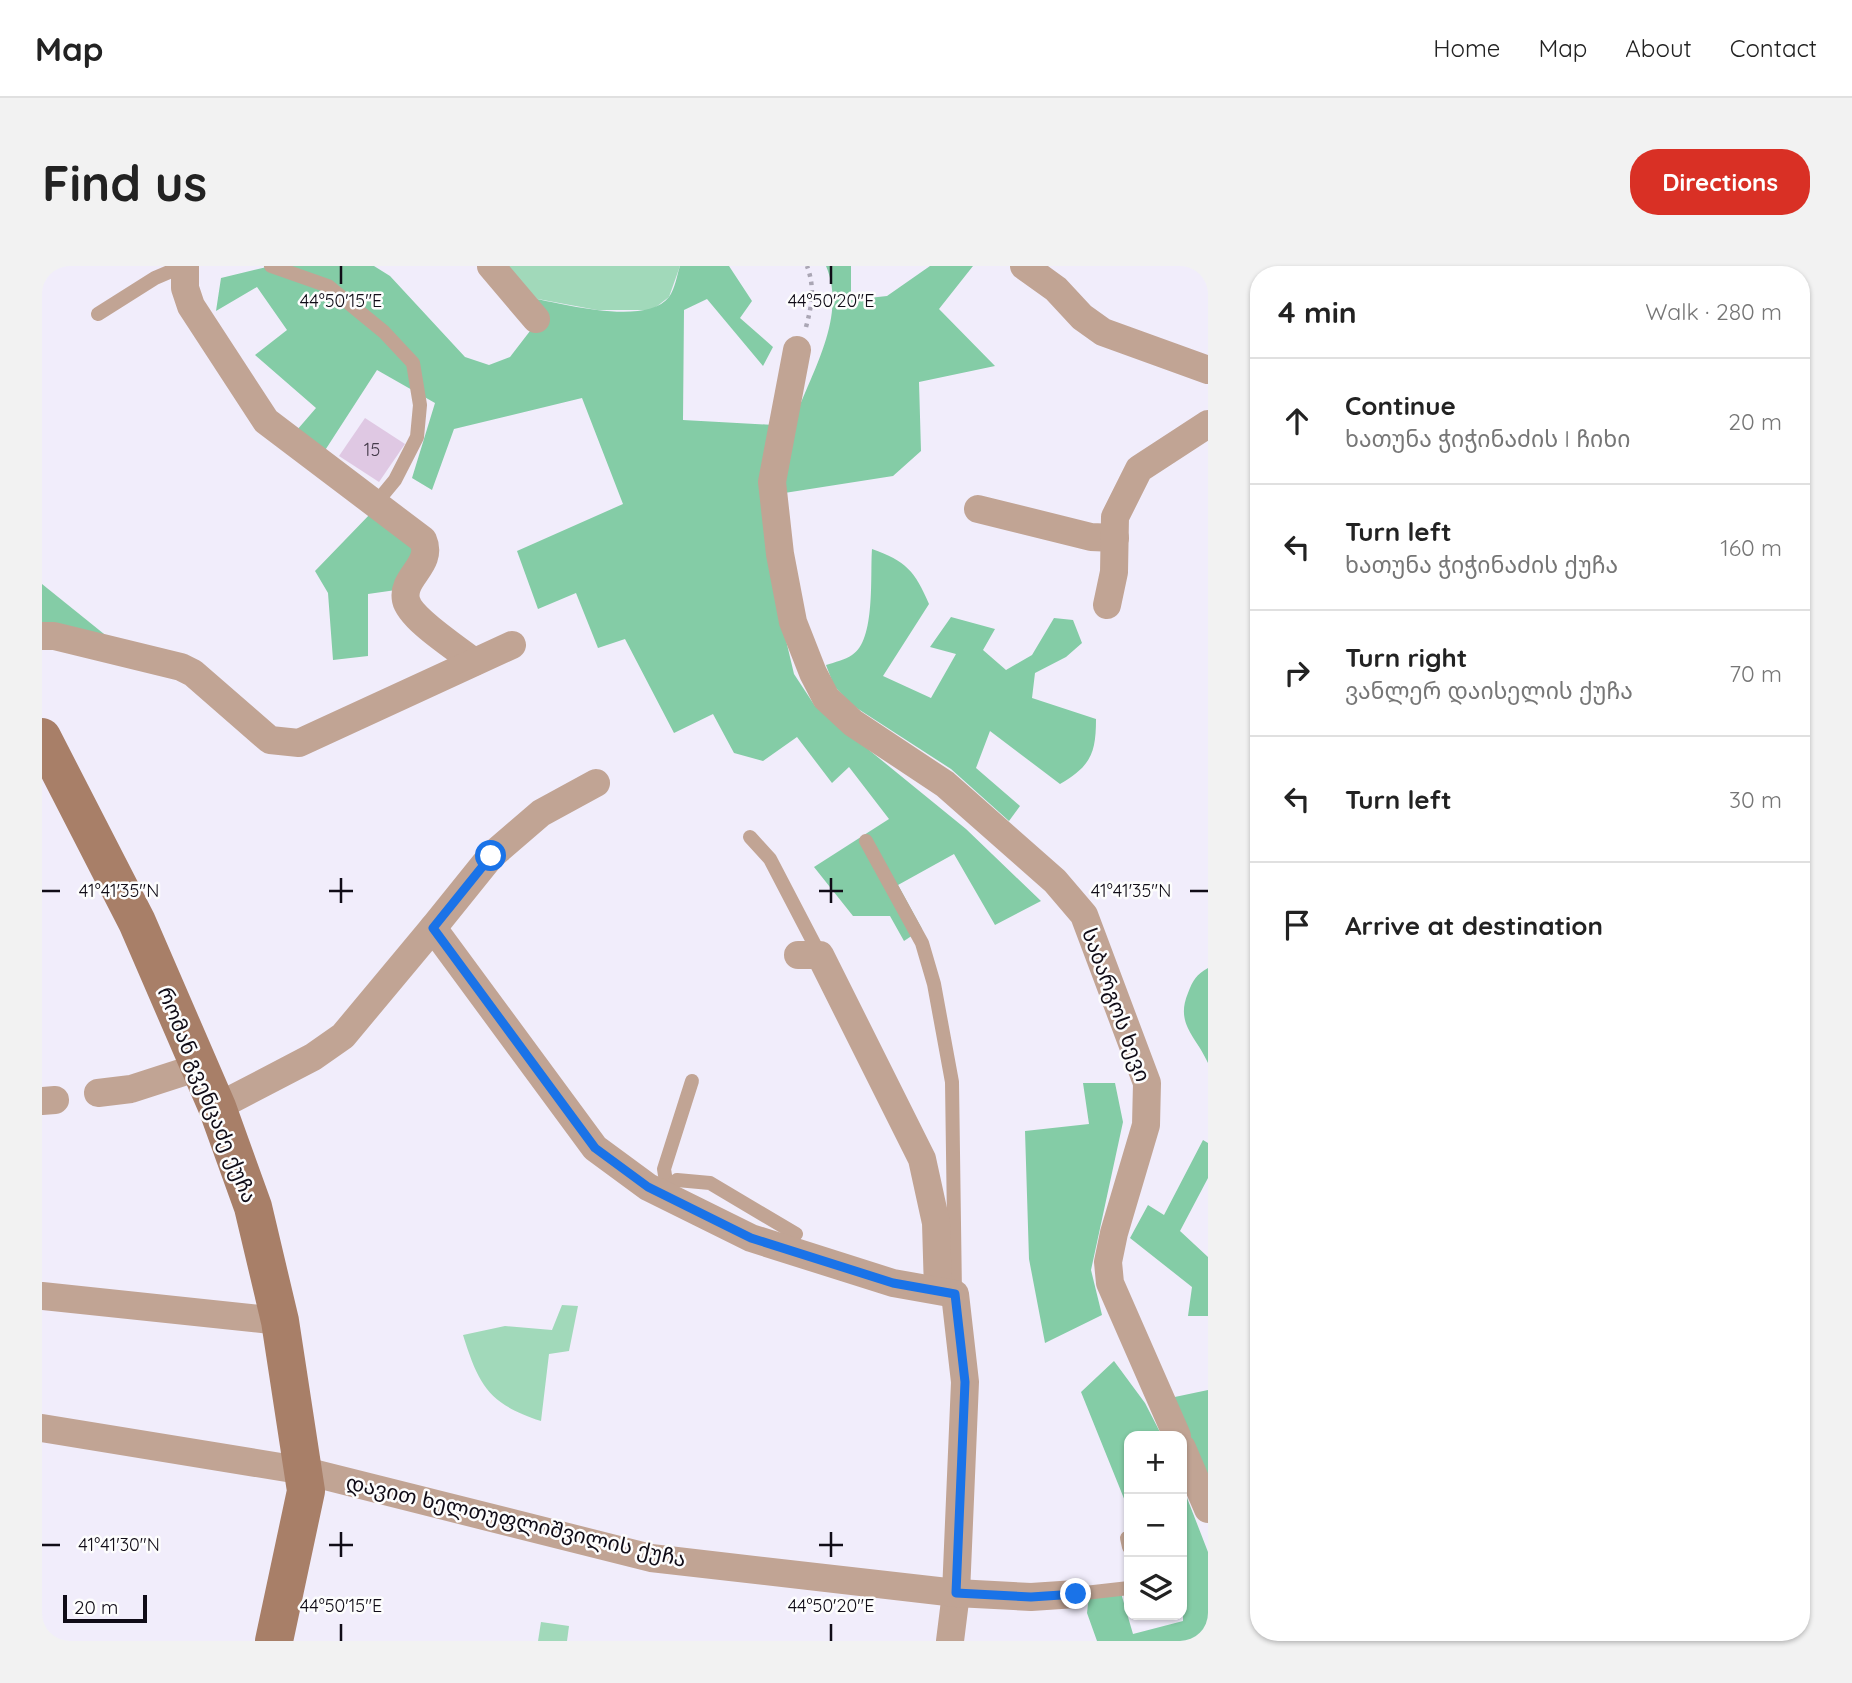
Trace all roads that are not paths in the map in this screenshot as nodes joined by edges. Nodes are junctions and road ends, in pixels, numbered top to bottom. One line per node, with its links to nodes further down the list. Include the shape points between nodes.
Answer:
1 (184, 266): 5 (lane, via 155,278); 10 (street, via 191,306 255,407 275,428)
2 (271, 266): 10 (lane, via 328,286 384,332 413,363 420,405 417,437 395,480)
3 (491, 266): 6 (street)
4 (1024, 266): 8 (street, via 1103,332)
5 (98, 314)
6 (536, 319)
7 (797, 351): 33 (street, საბარგოს ხევი, via 772,482 793,622 826,698 853,723 945,784 1055,881 1084,915 1147,1083 1146,1125 1108,1262 1110,1283)
8 (1208, 370)
9 (1208, 424): 12 (street, via 1139,469 1115,517)
10 (376, 503): 16 (street, via 412,529 427,549 406,591 414,614)
11 (978, 509): 12 (street, via 1091,537)
12 (1115, 538): 13 (street, via 1112,593)
13 (1107, 605)
14 (42, 636): 16 (street, via 181,667 276,743 299,743)
15 (512, 645): 16 (street)
16 (474, 662)
17 (42, 737): 23 (street, რომან გვენცაძე ქუჩა, via 137,922)
18 (596, 783): 21 (street, via 541,813 491,856)
19 (750, 837): 22 (lane, via 769,859)
20 (866, 841): 29 (lane, via 922,943 952,1082)
21 (433, 928): 26 (street, via 342,1036 313,1057); 27 (street, via 595,1148)
22 (809, 955): 29 (street, via 922,1159)
23 (199, 1067): 25 (street, via 131,1089); 26 (street, რომან გვენცაძე ქუჩა)
24 (692, 1081): 27 (lane, via 664,1169)
25 (98, 1093)
26 (217, 1107): 31 (street, რომან გვენცაძე ქუჩა, via 253,1207)
27 (664, 1190): 28 (lane, via 677,1180 710,1183); 29 (street, via 751,1238 893,1283)
28 (796, 1234)
29 (946, 1292): 38 (street, via 965,1382)
30 (42, 1296): 31 (street)
31 (280, 1321): 35 (street, რომან გვენცაძე ქუჩა)
32 (42, 1428): 35 (street, დავით ხელთუფლიშვილის ქუჩა)
33 (1175, 1431)
34 (1187, 1460): 36 (street)
35 (305, 1471): 38 (street, დავით ხელთუფლიშვილის ქუჩა, via 651,1558); 40 (street, რომან გვენცაძე ქუჩა, via 306,1491)
36 (1208, 1509)
37 (1124, 1589): 39 (lane)
38 (956, 1593): 39 (street, დავით ხელთუფლიშვილის ქუჩა); 41 (street)
39 (1076, 1594)
40 (274, 1641)
41 (950, 1641)

